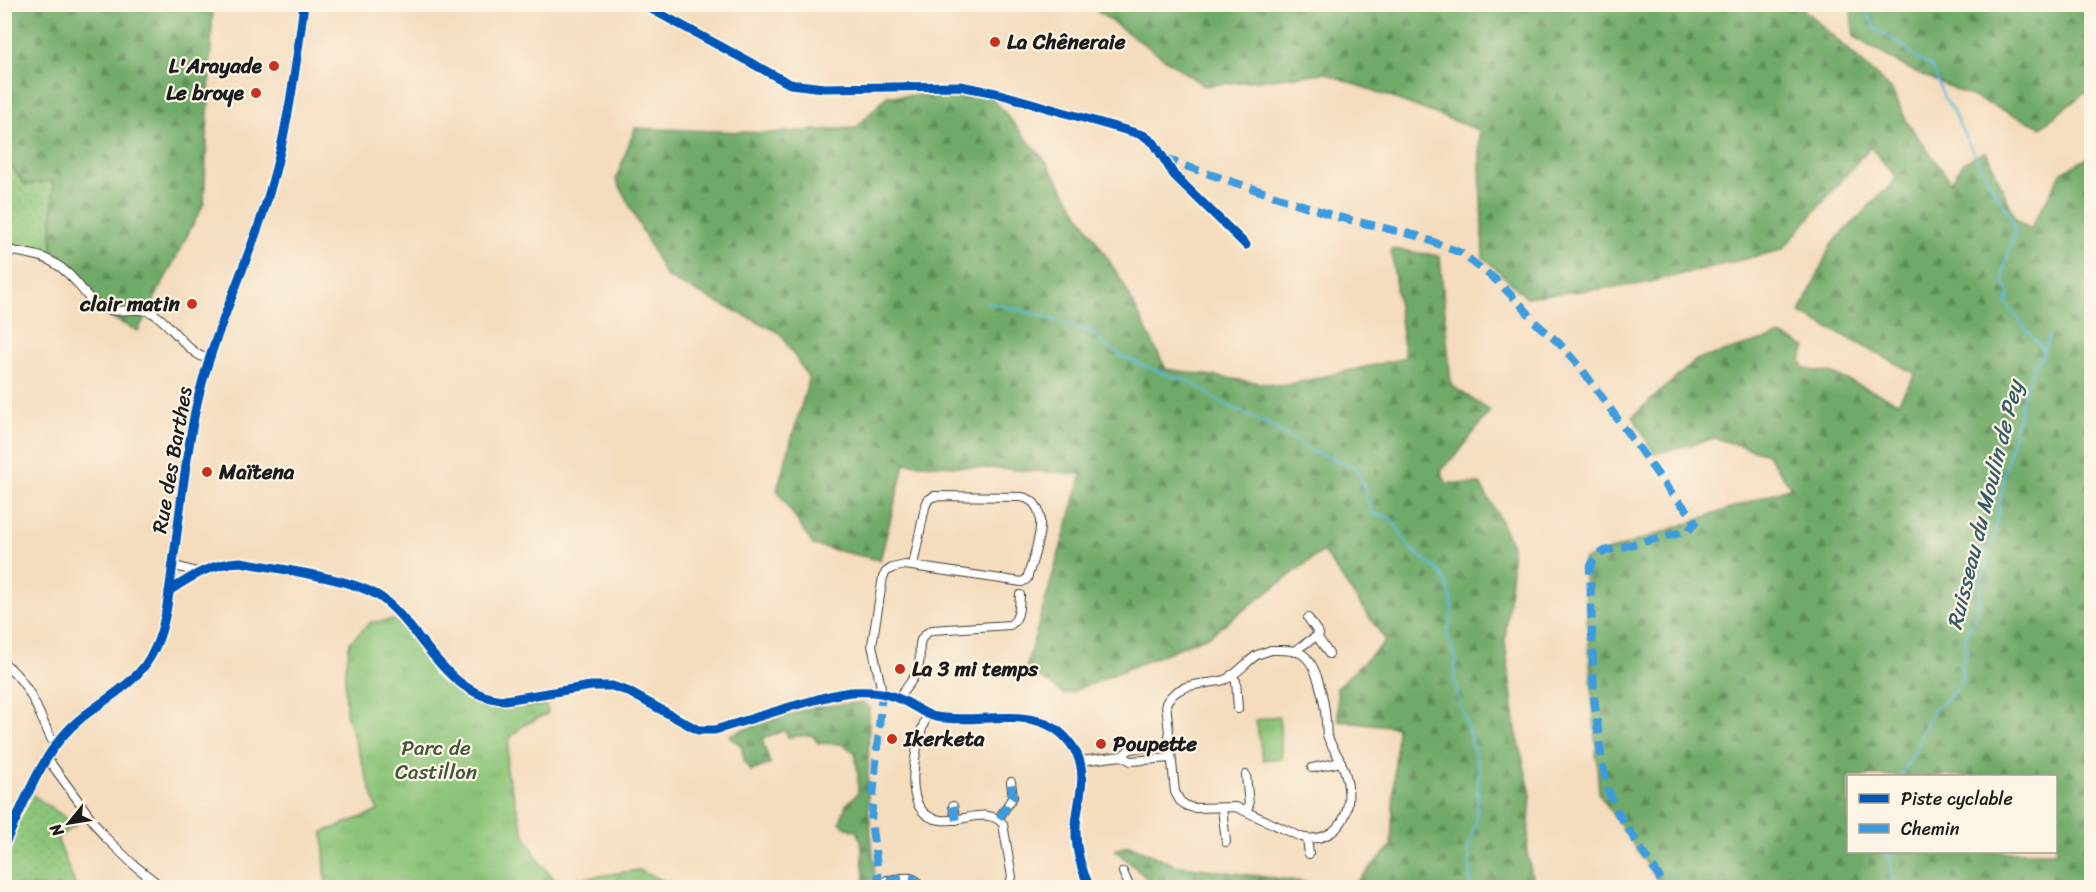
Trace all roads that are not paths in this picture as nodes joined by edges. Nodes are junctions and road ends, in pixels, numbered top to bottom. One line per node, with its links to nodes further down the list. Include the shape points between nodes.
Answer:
1 (304, 4): 5 (street, Rue des Barthes, via 291,97 273,180)
2 (642, 4): 3 (street, via 790,84 824,88 960,86 1143,135 1154,143 1174,175)
3 (1246, 245)
4 (4, 250): 5 (street, via 48,258 64,268 92,302 105,309 135,309 156,315 193,351)
5 (210, 360): 6 (street, Rue des Barthes, via 195,413)
6 (172, 565): 8 (street); 9 (street, Rue des Barthes)
7 (913, 565): 7 (street, via 1022,582 1027,579 1041,522 1040,509 1030,498 1022,497 934,496 925,507); 17 (street, via 892,568 883,577 872,645)
8 (197, 572): 9 (street); 17 (street, via 241,562 363,587 384,600 450,674 468,689 491,699 612,686 698,730 715,730 842,693)
9 (169, 591): 22 (street, Rue des Barthes, via 160,636 148,662 129,685 74,725)
10 (1020, 595): 18 (street, via 1017,616 1010,625 932,630 923,634 919,668)
11 (1308, 618): 12 (street)
12 (1317, 636): 13 (street); 14 (street)
13 (1294, 651): 16 (street, via 1270,650); 29 (street, via 1303,655 1316,671 1326,734)
14 (1329, 654)
15 (4, 663): 22 (street, via 30,691)
16 (1231, 675): 19 (street, via 1236,681); 21 (street, via 1226,680 1190,685 1170,697 1166,703)
17 (882, 692): 18 (street)
18 (898, 698): 20 (street)
19 (1238, 709)
20 (927, 714): 28 (street, via 948,718 1031,718 1066,736); 37 (street, via 914,767 915,798 930,817)
21 (1170, 745): 23 (street); 27 (street)
22 (55, 746): 25 (street, Rue des Barthes)
23 (1145, 748): 24 (street, via 1130,749); 26 (street)
24 (1122, 756): 26 (street, via 1131,760); 28 (street)
25 (47, 758): 40 (street, Rue des Barthes); 45 (street, via 104,836)
26 (1146, 758): 27 (street)
27 (1171, 758): 34 (street, via 1175,792 1180,801 1194,808)
28 (1080, 761): 47 (street, via 1077,842)
29 (1341, 762): 30 (street); 38 (street, via 1348,785 1343,820 1325,836)
30 (1312, 768)
31 (1246, 775): 35 (street)
32 (1011, 782): 36 (street, via 1013,797)
33 (953, 806): 37 (street)
34 (1221, 808): 35 (street); 39 (street)
35 (1246, 811): 38 (street)
36 (999, 818): 37 (street, via 991,815); 44 (street, via 1004,824 1012,877)
37 (956, 820)
38 (1307, 838): 41 (street)
39 (1226, 842)
40 (4, 845)
41 (1309, 854)
42 (1123, 873): 48 (street)
43 (887, 880): 46 (street, via 912,877)
44 (1009, 887)
45 (162, 888)
46 (921, 888)
47 (1090, 888)
48 (1130, 888)

